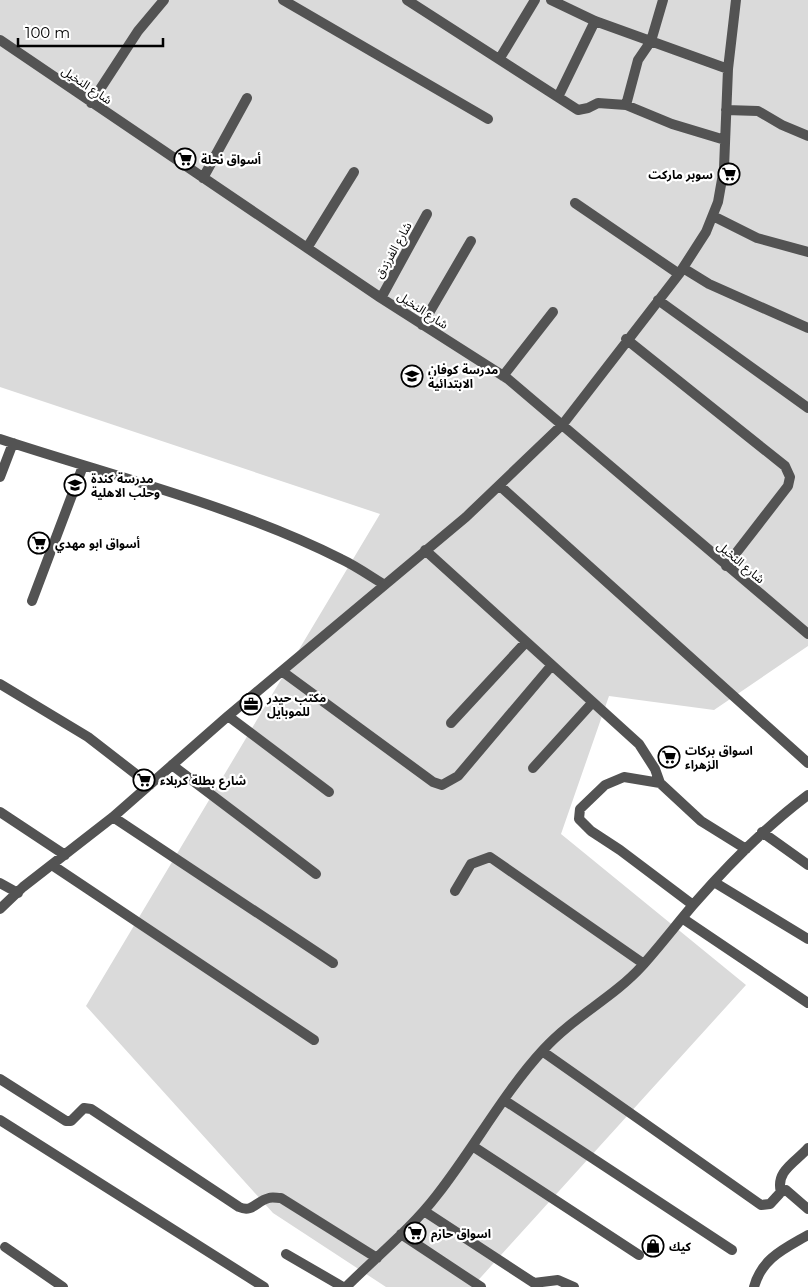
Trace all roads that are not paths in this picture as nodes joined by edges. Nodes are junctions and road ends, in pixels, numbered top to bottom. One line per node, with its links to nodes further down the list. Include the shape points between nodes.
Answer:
1 (164, 0): 15 (street, via 138,31)
2 (283, 0): 18 (street)
3 (409, 0): 11 (street)
4 (535, 0): 11 (street)
5 (551, 0): 8 (street)
6 (663, 0): 10 (street)
7 (736, 0): 12 (street)
8 (595, 22): 10 (street); 13 (street)
9 (0, 40): 15 (street, شارع النخيل)
10 (651, 41): 12 (street); 16 (street, via 638,60)
11 (500, 58): 13 (street)
12 (728, 69): 17 (street)
13 (558, 97): 16 (street, via 578,110 598,103)
14 (247, 98): 22 (street)
15 (92, 103): 22 (street, شارع النخيل)
16 (626, 105): 20 (street, via 672,124)
17 (726, 110): 19 (street, via 758,111); 20 (street)
18 (488, 119)
19 (808, 136)
20 (725, 140): 25 (street, via 724,168)
21 (354, 172): 27 (street)
22 (203, 178): 27 (street, شارع النخيل)
23 (575, 203): 29 (street)
24 (427, 214): 30 (street, شارع الفرزدق)
25 (713, 216): 28 (street, via 757,238); 29 (street)
26 (471, 241): 33 (street)
27 (307, 248): 30 (street, شارع النخيل)
28 (807, 248)
29 (681, 271): 31 (street); 34 (street)
30 (381, 298): 33 (street, شارع النخيل)
31 (658, 300): 35 (street); 37 (street)
32 (553, 312): 36 (street)
33 (422, 324): 36 (street, شارع النخيل)
34 (808, 328)
35 (626, 340): 38 (street); 45 (street, via 785,466 790,477 788,486)
36 (503, 376): 38 (street, شارع النخيل)
37 (808, 408)
38 (563, 424): 43 (street); 45 (street, شارع النخيل)
39 (0, 439): 40 (street)
40 (13, 443): 41 (street); 42 (street)
41 (83, 466): 46 (street, via 278,531 342,559); 47 (street)
42 (0, 477)
43 (500, 486): 44 (street); 56 (street)
44 (425, 550): 46 (street); 49 (street)
45 (726, 566): 48 (street, شارع النخيل)
46 (384, 584): 51 (street)
47 (32, 602)
48 (808, 634)
49 (526, 642): 50 (street); 55 (street)
50 (552, 665): 51 (street, via 458,776 442,785 433,782); 53 (street)
51 (283, 672): 54 (street)
52 (0, 684): 60 (street, via 88,737)
53 (592, 703): 58 (street); 59 (street, via 639,744 655,768)
54 (228, 716): 57 (street); 61 (street)
55 (451, 723)
56 (808, 763)
57 (172, 765): 60 (street); 70 (street)
58 (532, 768)
59 (660, 783): 66 (street, via 701,821); 75 (street, via 624,777 605,785 580,809 579,819)
60 (150, 784): 64 (street)
61 (329, 792)
62 (808, 795): 65 (street)
63 (0, 812): 67 (street)
64 (113, 817): 67 (street); 79 (street)
65 (762, 832): 66 (street); 69 (street)
66 (746, 849): 71 (street)
67 (65, 855): 68 (street)
68 (52, 865): 74 (street); 82 (street)
69 (808, 865)
70 (316, 874)
71 (714, 882): 75 (street); 78 (street)
72 (0, 883): 74 (street)
73 (455, 892): 80 (street, via 471,864 490,857)
74 (18, 893): 76 (street)
75 (693, 905): 77 (street)
76 (0, 909)
77 (682, 918): 80 (street); 81 (street)
78 (808, 939)
79 (333, 963)
80 (644, 964): 83 (street, via 620,988)
81 (808, 1003)
82 (314, 1040)
83 (542, 1051): 85 (street); 89 (street, via 761,1204 770,1204)
84 (0, 1079): 98 (street, via 66,1121 71,1122 84,1108 91,1109 245,1210 270,1197 281,1198)
85 (504, 1100): 87 (street); 95 (street)
86 (0, 1120): 101 (street)
87 (474, 1147): 91 (street); 97 (street)
88 (806, 1153): 89 (street, via 782,1173)
89 (781, 1192): 90 (street, via 789,1191)
90 (808, 1209)
91 (424, 1211): 92 (street); 104 (street, via 534,1283 558,1280)
92 (401, 1234): 98 (street); 103 (street)
93 (808, 1234): 99 (street, via 769,1258)
94 (5, 1247): 100 (street)
95 (732, 1250)
96 (286, 1254): 102 (street)
97 (639, 1255)
98 (377, 1258): 102 (street)
99 (755, 1283): 105 (street)
100 (63, 1287)
101 (264, 1287)
102 (345, 1287)
103 (481, 1287)
104 (574, 1287)
105 (763, 1287)

